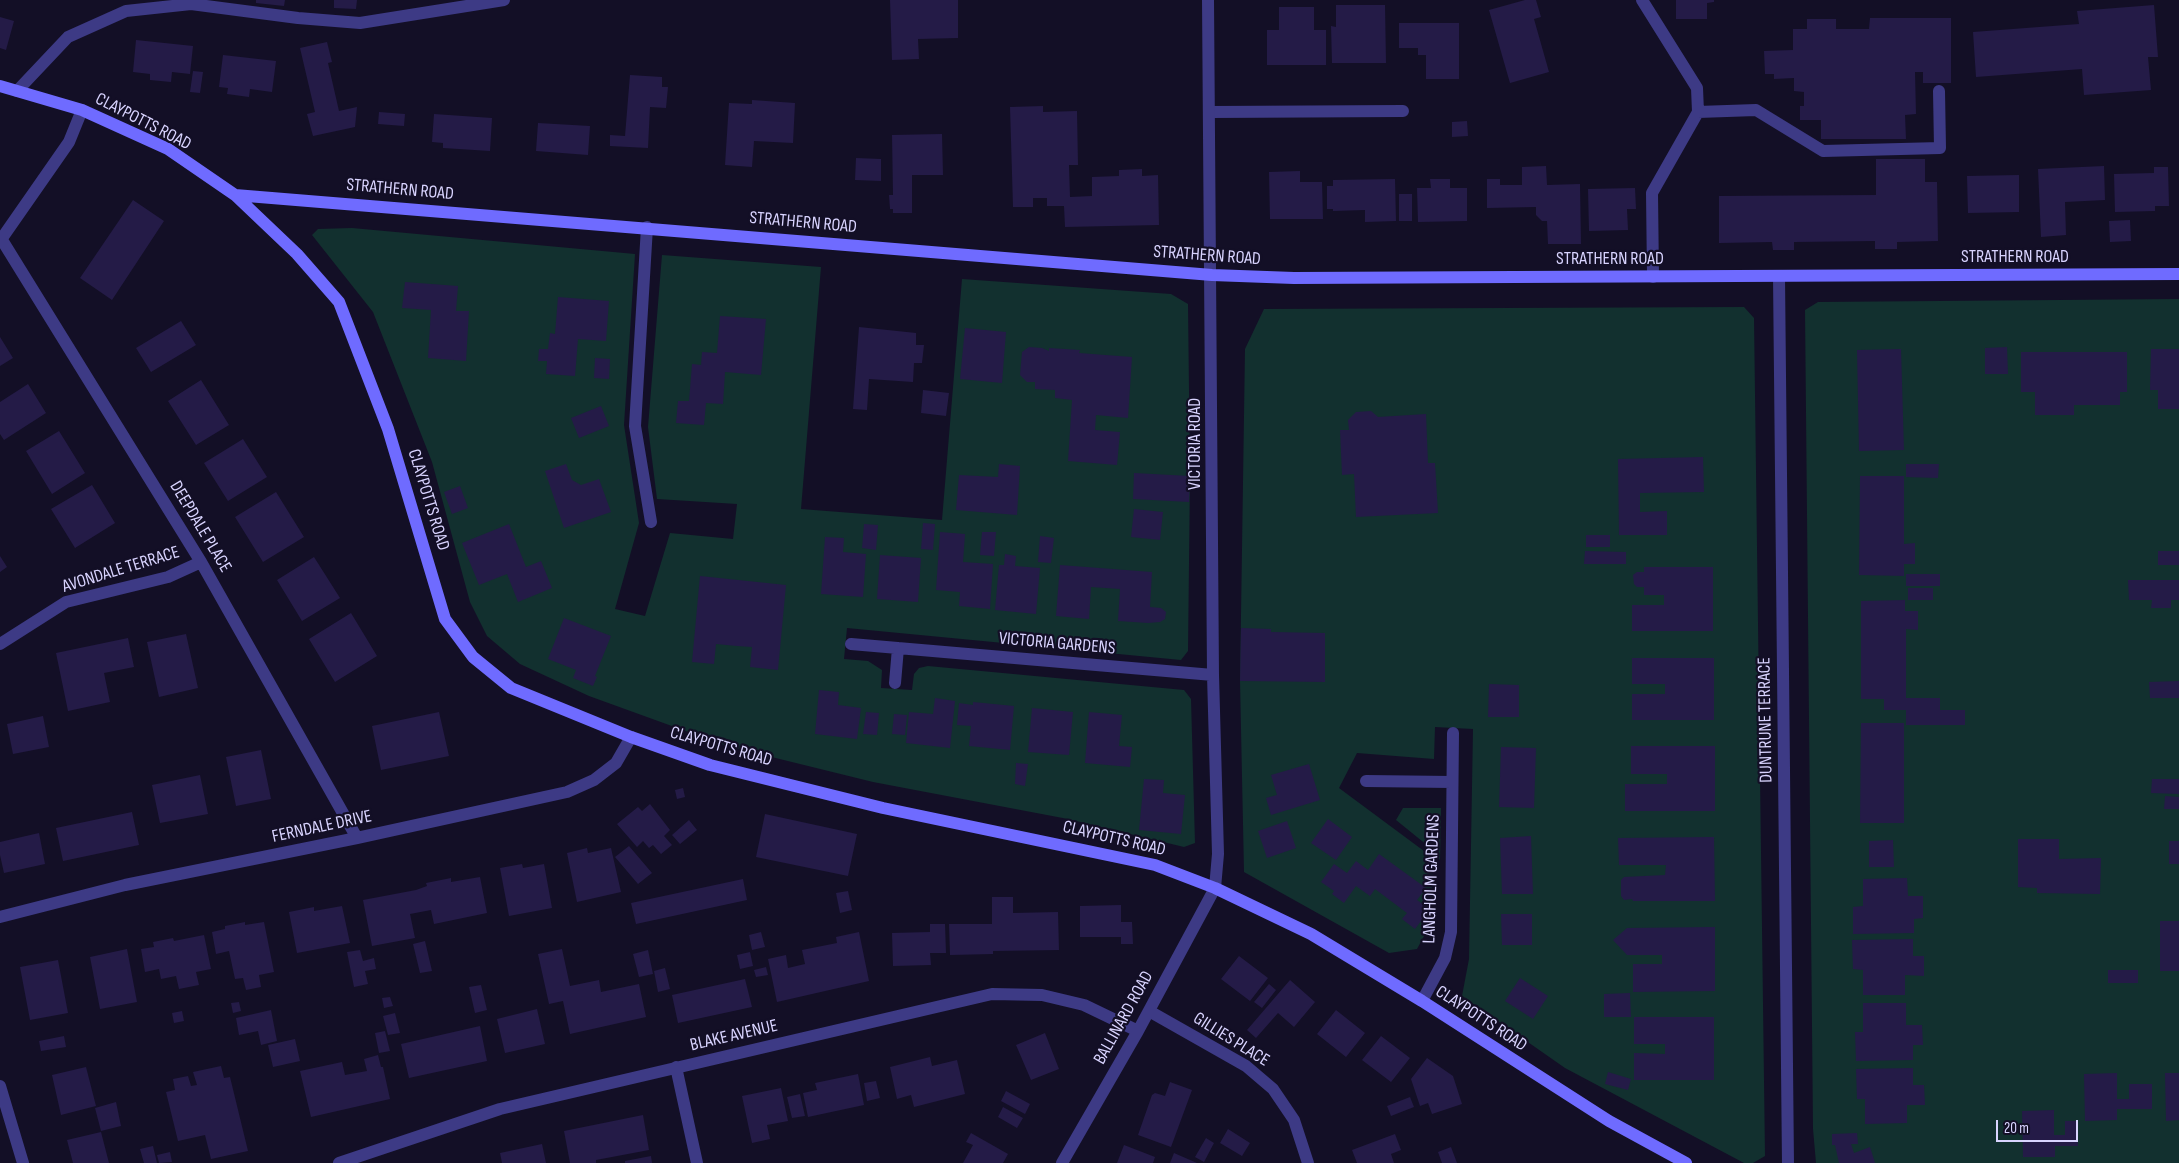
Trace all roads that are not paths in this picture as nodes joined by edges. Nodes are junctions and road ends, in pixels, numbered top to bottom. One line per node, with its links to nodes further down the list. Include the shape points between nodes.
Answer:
1 (504, 0): 5 (street, via 360,23 191,4 126,11 68,37)
2 (1208, 0): 9 (street, VICTORIA ROAD)
3 (1642, 0): 10 (street, via 1697,88)
4 (0, 86): 5 (main road, CLAYPOTTS ROAD)
5 (17, 91): 7 (main road, CLAYPOTTS ROAD)
6 (1939, 91): 10 (street, via 1940,148 1823,151 1756,110)
7 (82, 110): 11 (main road, CLAYPOTTS ROAD, via 168,149); 13 (street, via 69,142)
8 (1403, 111): 9 (street)
9 (1210, 112): 15 (street, VICTORIA ROAD)
10 (1698, 112): 17 (street, via 1652,193)
11 (235, 195): 12 (main road, STRATHERN ROAD); 26 (main road, CLAYPOTTS ROAD, via 297,254 339,302 388,429 445,619 473,657 510,688)
12 (647, 228): 15 (main road, STRATHERN ROAD); 18 (street, via 635,426)
13 (1, 241): 19 (street, DEEPDALE PLACE)
14 (2179, 274): 16 (main road, STRATHERN ROAD)
15 (1212, 275): 17 (main road, STRATHERN ROAD, via 1294,278); 23 (street, VICTORIA ROAD)
16 (1779, 276): 17 (main road, STRATHERN ROAD); 43 (street, DUNTRUNE TERRACE)
17 (1653, 277)
18 (651, 522)
19 (202, 562): 20 (street, AVONDALE TERRACE, via 168,578 66,602); 29 (street, DEEPDALE PLACE)
20 (0, 644)
21 (851, 644): 22 (street, VICTORIA GARDENS)
22 (898, 648): 23 (street, VICTORIA GARDENS); 24 (street)
23 (1213, 675): 30 (street, VICTORIA ROAD, via 1218,854)
24 (896, 683)
25 (1453, 733): 28 (street, LANGHOLM GARDENS)
26 (631, 738): 29 (street, FERNDALE DRIVE, via 616,764 594,780 567,792); 30 (main road, CLAYPOTTS ROAD, via 710,765 883,808 1155,865)
27 (1366, 781): 28 (street)
28 (1452, 782): 32 (street, LANGHOLM GARDENS, via 1451,932 1445,958)
29 (357, 838): 31 (street, FERNDALE DRIVE, via 126,885)
30 (1215, 888): 32 (main road, CLAYPOTTS ROAD, via 1311,934); 33 (street, BALLINARD ROAD)
31 (0, 917)
32 (1422, 1001): 42 (main road, CLAYPOTTS ROAD, via 1609,1121)
33 (1149, 1011): 34 (street, BALLINARD ROAD); 41 (street, GILLIES PLACE, via 1246,1066 1273,1089 1294,1120)
34 (1138, 1031): 35 (street, BLAKE AVENUE, via 1084,1005 1042,995 992,994); 40 (street, BALLINARD ROAD)
35 (676, 1067): 38 (street, BLAKE AVENUE, via 500,1109); 39 (street)
36 (0, 1086): 37 (street)
37 (23, 1163)
38 (339, 1163)
39 (697, 1163)
40 (1062, 1163)
41 (1308, 1163)
42 (1686, 1163)
43 (1788, 1163)

